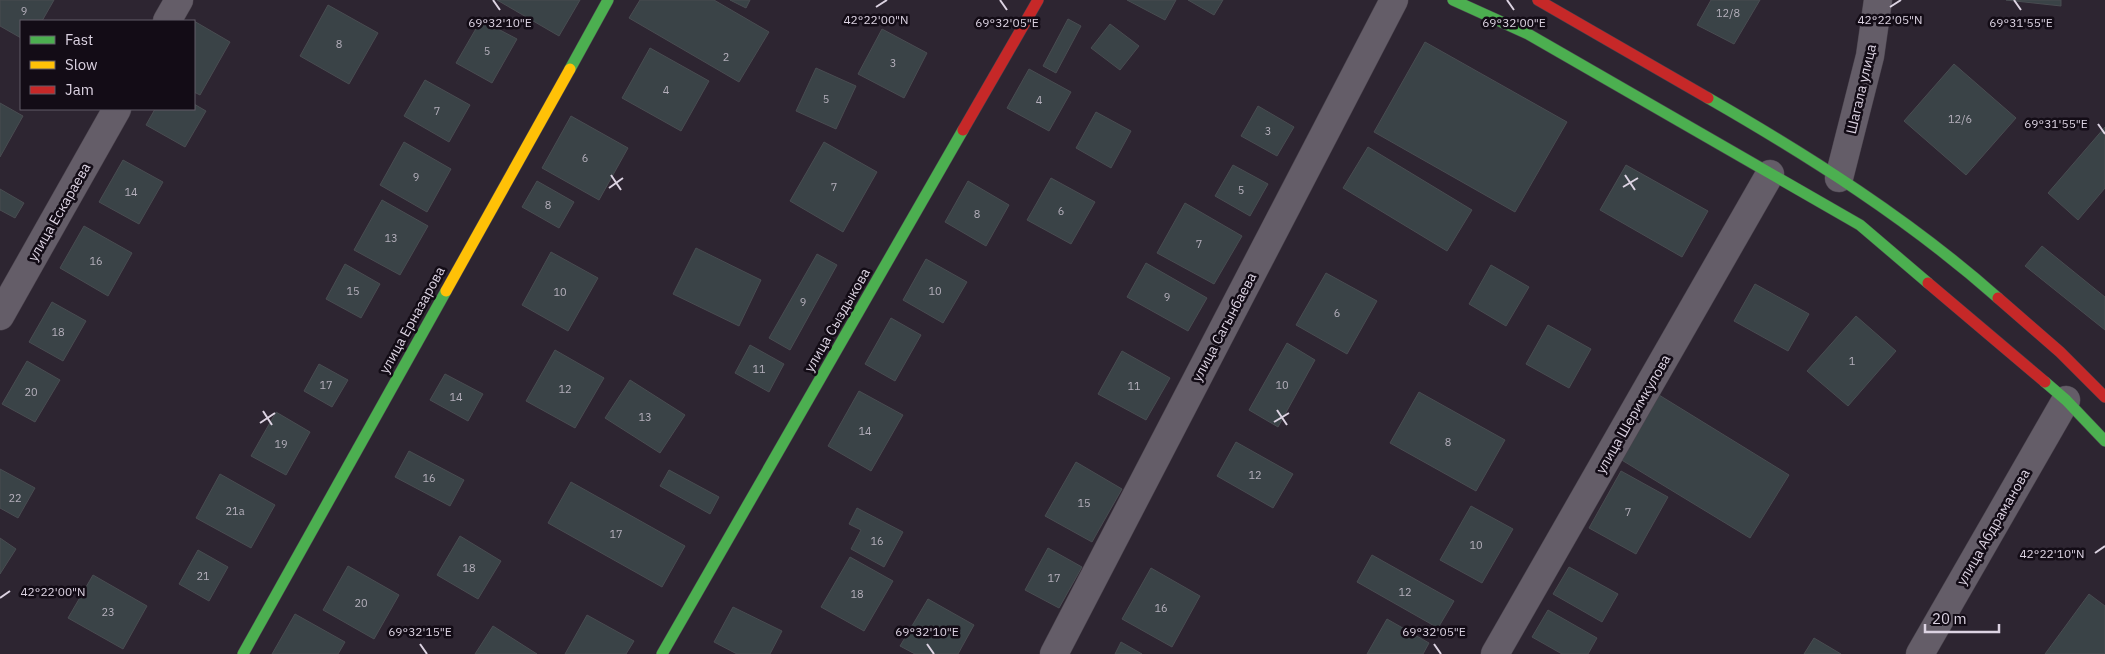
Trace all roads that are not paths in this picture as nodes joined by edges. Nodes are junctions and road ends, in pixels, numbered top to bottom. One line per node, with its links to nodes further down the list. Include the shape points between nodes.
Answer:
1 (179, 0): 8 (street)
2 (608, 0): 16 (main road, улица Ерназарова)
3 (1038, 0): 17 (main road, улица Сыздыкова)
4 (1394, 0): 18 (street, улица Сагынбаева)
5 (1453, 0): 10 (main road, via 1528,34)
6 (1538, 0): 11 (main road, via 1740,116)
7 (1878, 0): 11 (street, Шагала улица, via 1870,56)
8 (168, 20)
9 (116, 110): 12 (street, улица Ескараева)
10 (1770, 174): 14 (main road, via 1860,225); 19 (street, улица Шеримкулова)
11 (1839, 178): 13 (main road, via 1960,264 2060,352)
12 (0, 316)
13 (2105, 397)
14 (2066, 400): 15 (main road); 20 (street, улица Абдраманова)
15 (2105, 441)
16 (243, 654)
17 (662, 654)
18 (1054, 654)
19 (1495, 654)
20 (1920, 654)

